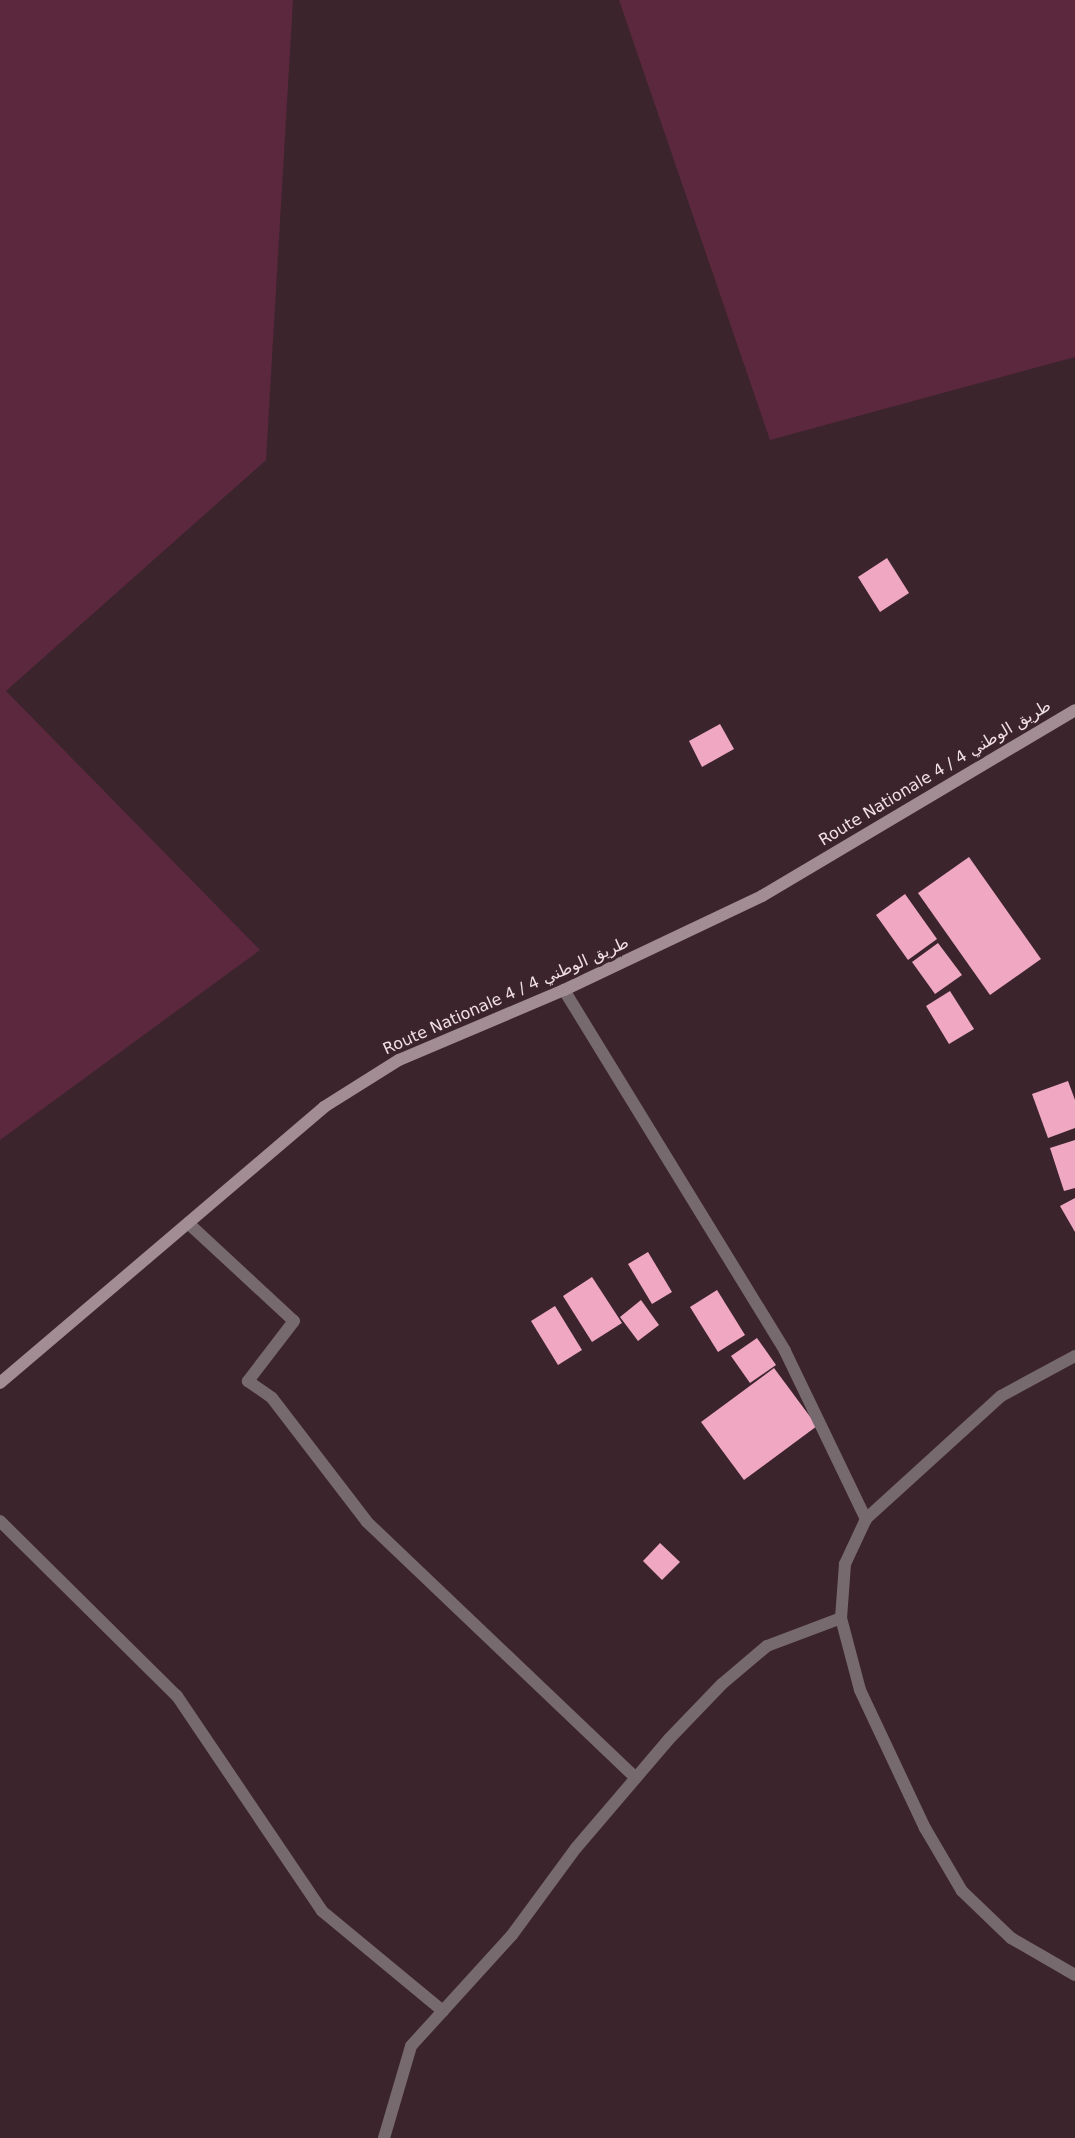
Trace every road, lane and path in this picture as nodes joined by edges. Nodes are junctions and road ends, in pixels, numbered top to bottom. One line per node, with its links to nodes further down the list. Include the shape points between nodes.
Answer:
1 (1075, 710): 2 (main road, Route Nationale 4 / طريق الوطني 4, via 762,896)
2 (564, 990): 3 (main road, Route Nationale 4 / طريق الوطني 4, via 399,1060 324,1107); 6 (street, via 785,1351)
3 (188, 1223): 5 (main road, Route Nationale 4 / طريق الوطني 4); 9 (street, via 294,1321 248,1381 272,1398 367,1522)
4 (1075, 1356): 6 (street, via 1001,1396)
5 (0, 1383)
6 (866, 1519): 8 (street, via 845,1564)
7 (0, 1521): 11 (street, via 177,1696 322,1911)
8 (841, 1618): 9 (street, via 767,1646 722,1684); 10 (street, via 860,1690 925,1828 962,1891 1011,1938)
9 (636, 1778): 11 (street, via 576,1848 512,1935)
10 (1075, 1975)
11 (443, 2011): 12 (street, via 411,2046)
12 (384, 2138)

